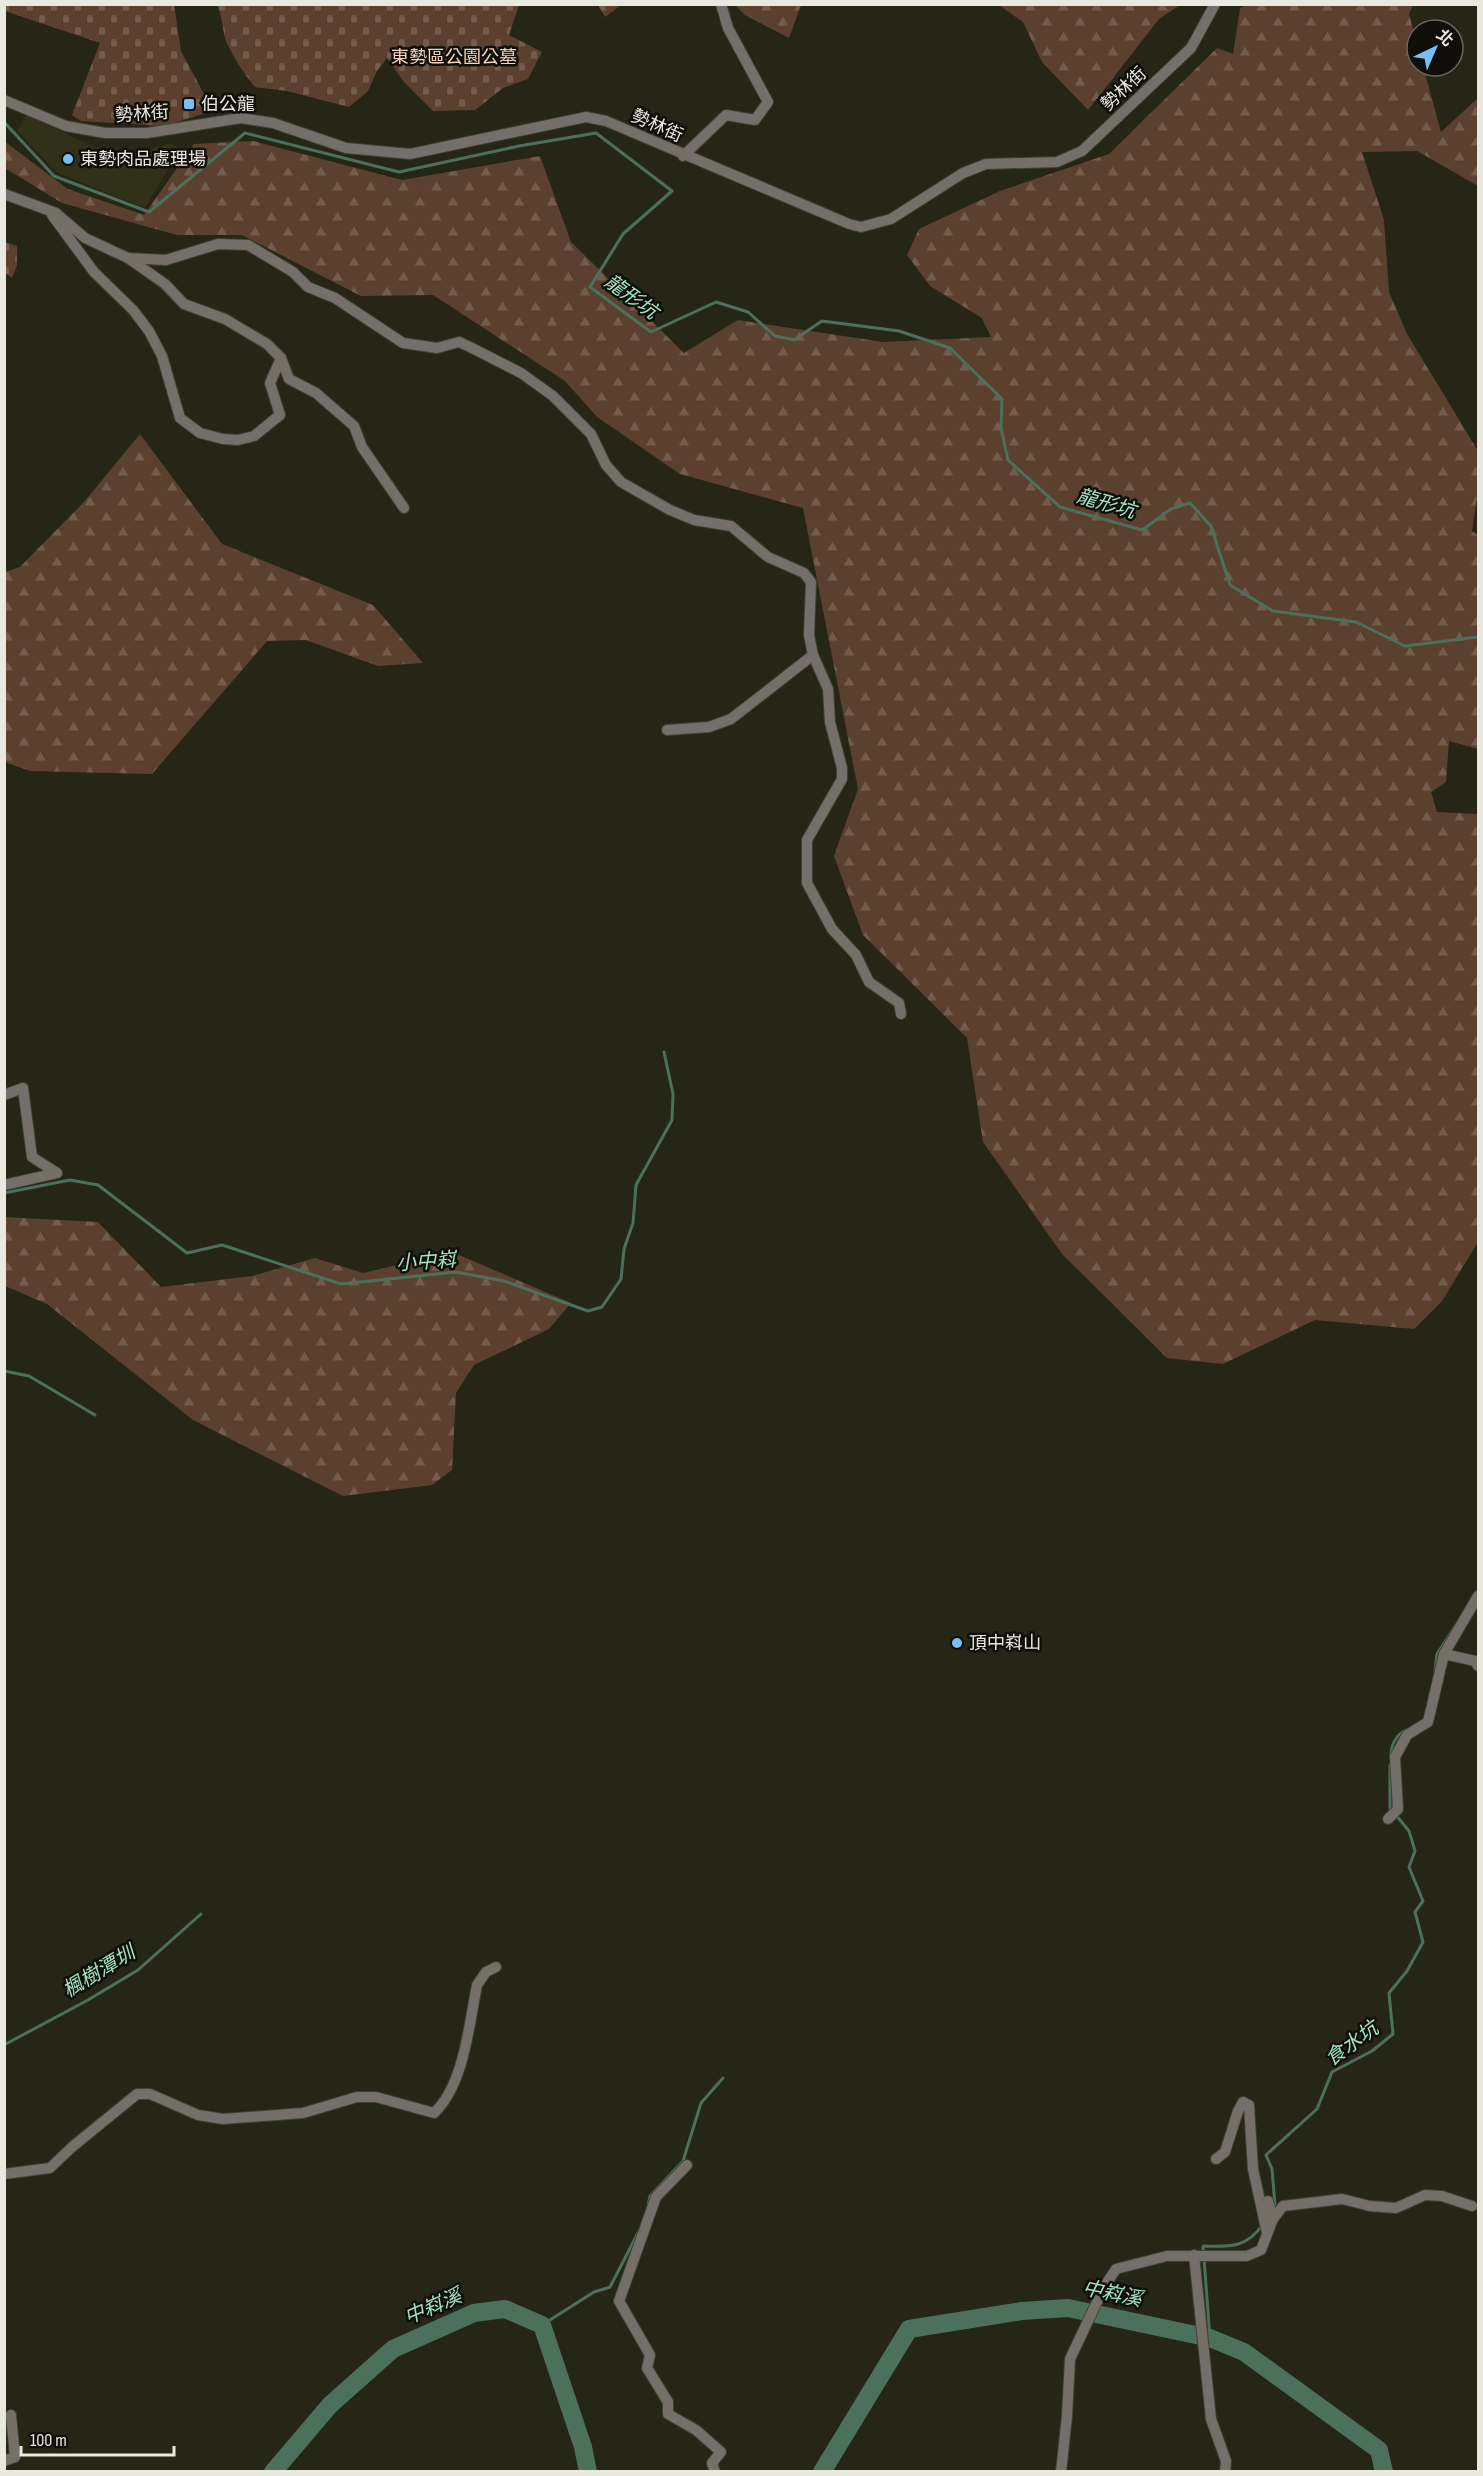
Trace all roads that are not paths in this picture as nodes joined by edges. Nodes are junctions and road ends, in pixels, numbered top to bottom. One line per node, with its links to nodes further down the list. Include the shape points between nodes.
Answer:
1 (721, 4): 4 (street, via 728,27 768,102 755,120 726,115)
2 (1215, 4): 4 (street, 勢林街, via 1191,48 1082,151 1057,162 986,164 963,173 891,219 871,226 849,224)
3 (4, 100): 4 (street, 勢林街, via 66,126 105,133 147,133 241,118 273,123 346,148 410,154 586,117 606,121)
4 (683, 156)
5 (4, 194): 6 (street)
6 (46, 208): 7 (street, via 86,238); 8 (street, via 94,272 134,310 149,331 162,356 180,418 200,433 238,440 254,436 272,424 280,415 270,383)
7 (128, 258): 8 (street, via 165,284 184,304 225,319 267,344); 10 (street, via 166,260 218,244 248,245 293,272 308,287 335,298 403,343 437,348 459,342 521,374 553,396 591,434 606,465 621,482 694,520 731,526 768,557 804,573 811,582 809,635)
8 (281, 358): 9 (street, via 289,379 316,393 354,426 362,447)
9 (404, 508)
10 (813, 655): 11 (street, via 731,718 709,727); 12 (street, via 828,689 830,722 842,779 807,840 807,883 832,929 856,955 869,982 899,1003)
11 (667, 729)
12 (901, 1014)
13 (4, 1095): 14 (street, via 23,1088 32,1157 57,1173)
14 (4, 1185)
15 (1479, 1596): 16 (street)
16 (1444, 1654): 17 (street, via 1475,1661); 18 (street, via 1428,1722 1407,1735 1395,1757 1398,1809)
17 (1479, 1666)
18 (1388, 1819)
19 (496, 1968): 22 (street, via 486,1972 477,1985 454,2084 434,2113 376,2097 357,2097 303,2113 223,2119 198,2115 150,2094 137,2094 50,2168)
20 (1216, 2159): 26 (street, via 1225,2152 1243,2102 1249,2104 1253,2169)
21 (687, 2165): 30 (street, via 656,2198 619,2301 650,2355 647,2368 668,2402 668,2414 696,2430 721,2452 712,2463)
22 (4, 2174)
23 (1268, 2201): 25 (street)
24 (1472, 2206): 25 (street, via 1425,2195 1396,2208 1342,2199 1283,2206)
25 (1273, 2217): 26 (street)
26 (1267, 2233): 27 (street, via 1261,2250 1247,2256)
27 (1194, 2255): 31 (street, via 1167,2256 1116,2269 1104,2287 1070,2359); 32 (street, via 1211,2419 1226,2461)
28 (10, 2415): 29 (street, via 15,2457)
29 (4, 2461)
30 (715, 2472)
31 (1061, 2472)
32 (1225, 2472)

